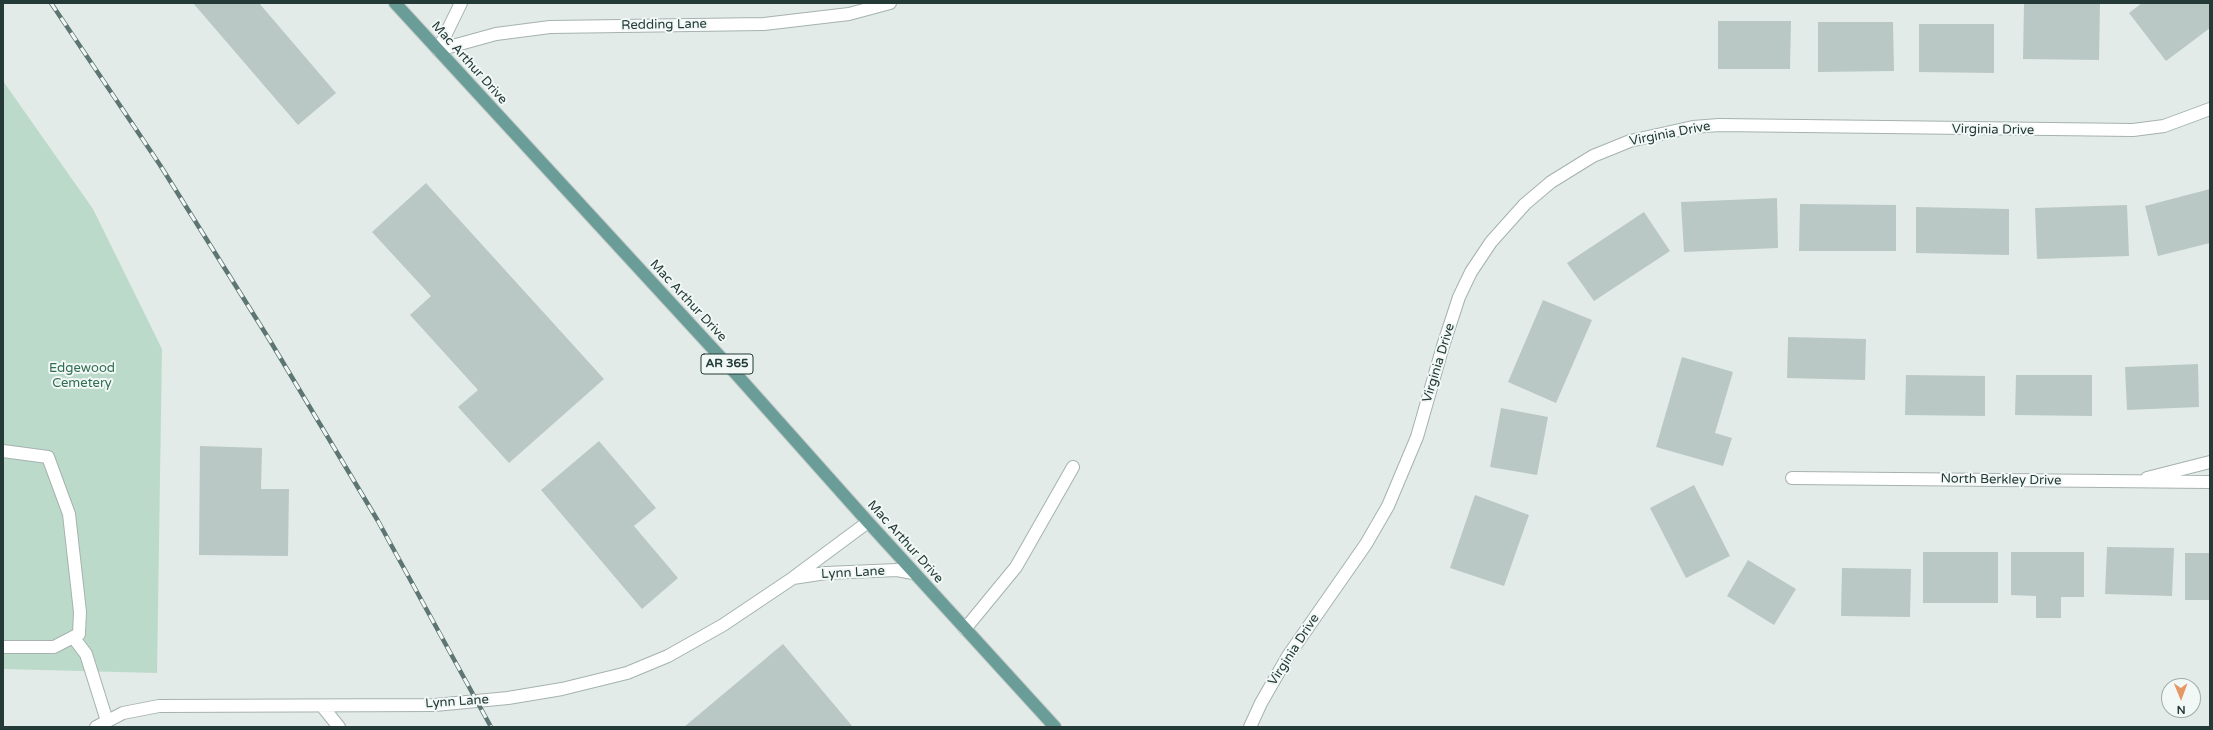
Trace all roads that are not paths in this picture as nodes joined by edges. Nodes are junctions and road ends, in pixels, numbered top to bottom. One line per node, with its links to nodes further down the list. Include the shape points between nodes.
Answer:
1 (396, 3): 4 (main road, Mac Arthur Drive / AR 365)
2 (461, 3): 4 (street)
3 (890, 3): 4 (street, Redding Lane, via 849,14 764,24 550,27 496,34)
4 (438, 50): 12 (main road, Mac Arthur Drive / AR 365, via 737,375)
5 (2210, 109): 23 (street, Virginia Drive, via 2164,126 2133,130 1719,125 1693,127 1630,141 1593,156 1551,182 1525,204 1491,242 1471,272 1459,297 1417,437 1388,506 1366,544 1288,656)
6 (3, 450): 16 (street, via 48,456 69,514 80,612 79,634)
7 (2210, 462): 10 (street)
8 (1073, 467): 15 (street, via 1016,567)
9 (1792, 478): 10 (street, North Berkley Drive)
10 (2130, 482): 11 (street, North Berkley Drive)
11 (2210, 482)
12 (868, 522): 13 (main road, Mac Arthur Drive / AR 365); 14 (street, Lynn Lane)
13 (913, 573): 14 (street, Lynn Lane, via 897,570); 15 (main road, Mac Arthur Drive / AR 365)
14 (793, 578): 18 (street, Lynn Lane, via 723,625 668,656 627,673 562,689 508,698 435,705)
15 (965, 629): 22 (main road, Mac Arthur Drive / AR 365)
16 (73, 637): 17 (street, via 54,647); 19 (street, via 86,654)
17 (3, 647)
18 (322, 706): 19 (street, Lynn Lane, via 159,706 123,713); 21 (street)
19 (107, 721): 20 (street, Lynn Lane)
20 (96, 727)
21 (339, 727)
22 (1055, 727)
23 (1250, 727)

